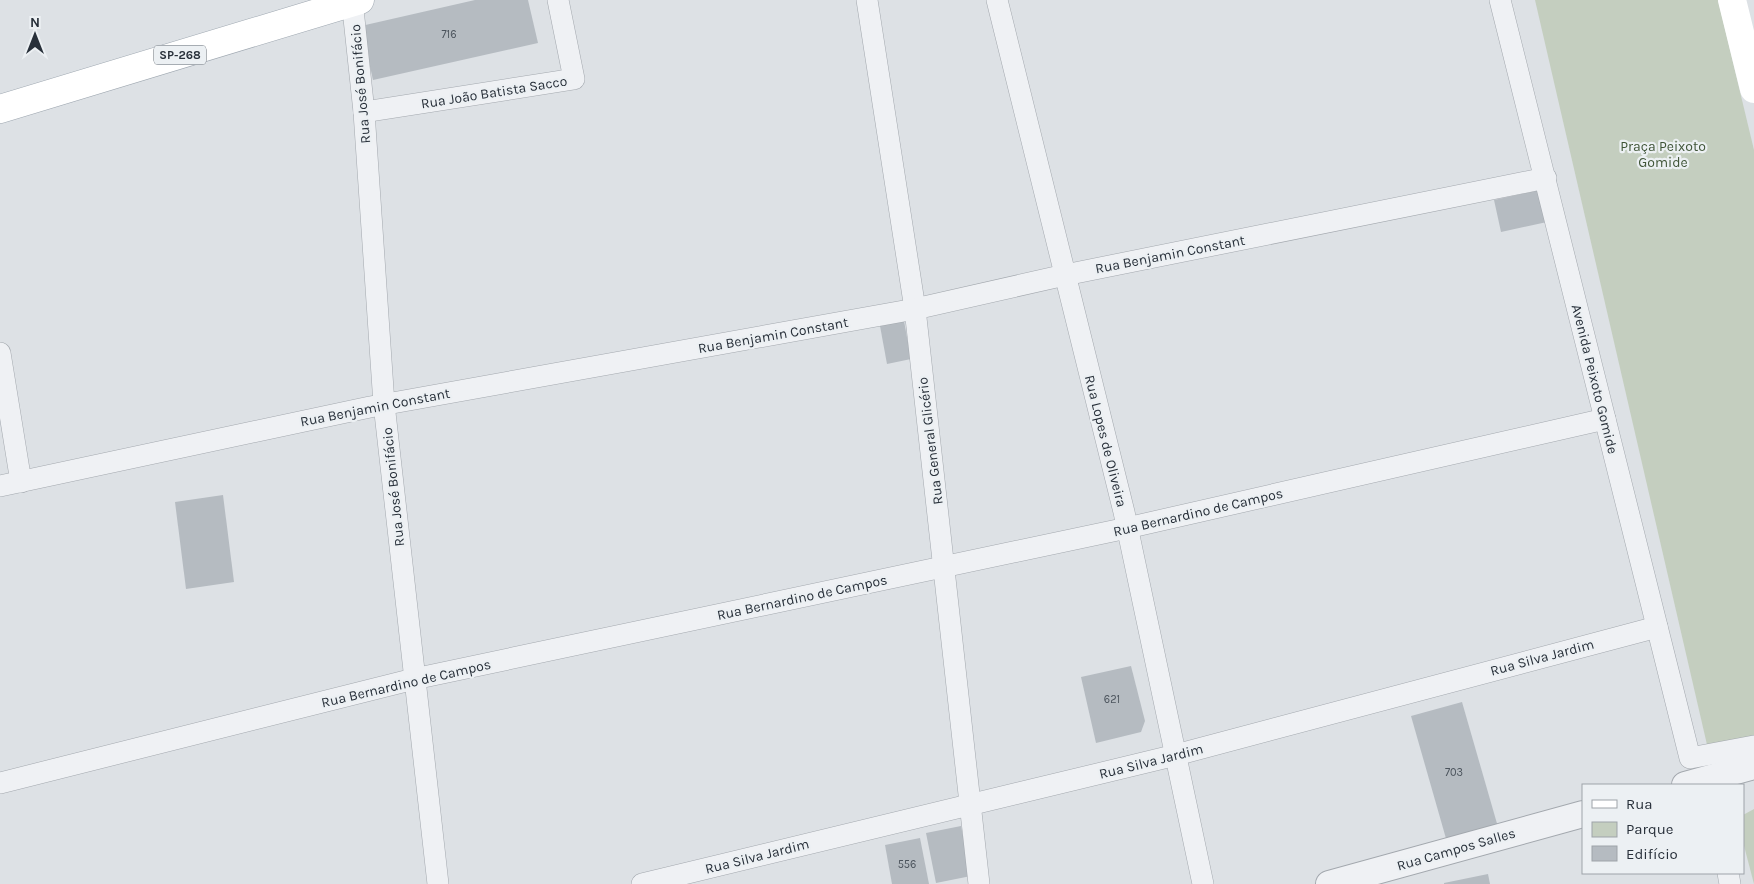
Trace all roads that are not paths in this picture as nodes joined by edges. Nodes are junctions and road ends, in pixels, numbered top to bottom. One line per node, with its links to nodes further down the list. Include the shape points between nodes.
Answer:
1 (558, 0): 9 (street, Rua João Batista Sacco, via 574,79)
2 (867, 0): 12 (street, Rua General Glicério)
3 (997, 0): 11 (street, Rua Lopes de Oliveira)
4 (1732, 0): 7 (main road)
5 (355, 1): 8 (main road, SP-268); 9 (street, Rua José Bonifácio)
6 (1505, 7): 10 (street, Avenida Peixoto Gomide)
7 (1754, 89)
8 (0, 109)
9 (364, 112): 14 (street, Rua José Bonifácio)
10 (1546, 178): 11 (street, Rua Benjamin Constant); 15 (street, Avenida Peixoto Gomide)
11 (1065, 275): 12 (street, Rua Benjamin Constant); 18 (street, Rua Lopes de Oliveira)
12 (915, 309): 14 (street, Rua Benjamin Constant); 19 (street, Rua General Glicério)
13 (0, 353): 16 (street)
14 (384, 404): 16 (street, Rua Benjamin Constant); 21 (street, Rua José Bonifácio)
15 (1605, 419): 18 (street, Rua Bernardino de Campos); 20 (street, Avenida Peixoto Gomide)
16 (21, 482): 17 (street, Rua Benjamin Constant)
17 (0, 486)
18 (1127, 528): 19 (street, Rua Bernardino de Campos); 23 (street, Rua Lopes de Oliveira)
19 (945, 567): 21 (street, Rua Bernardino de Campos); 27 (street, Rua General Glicério)
20 (1657, 627): 22 (street, Avenida Peixoto Gomide, via 1690,758); 23 (street, Rua Silva Jardim)
21 (414, 679): 25 (street, Rua Bernardino de Campos); 29 (street, Rua José Bonifácio)
22 (1754, 746)
23 (1176, 755): 27 (street, Rua Silva Jardim); 32 (street, Rua Lopes de Oliveira)
24 (1754, 766): 26 (street)
25 (0, 783)
26 (1700, 783)
27 (970, 804): 30 (street, Rua Silva Jardim); 31 (street, Rua General Glicério)
28 (1582, 814): 33 (street, Rua Campos Salles)
29 (438, 884)
30 (642, 884)
31 (979, 884)
32 (1203, 884)
33 (1329, 884)

